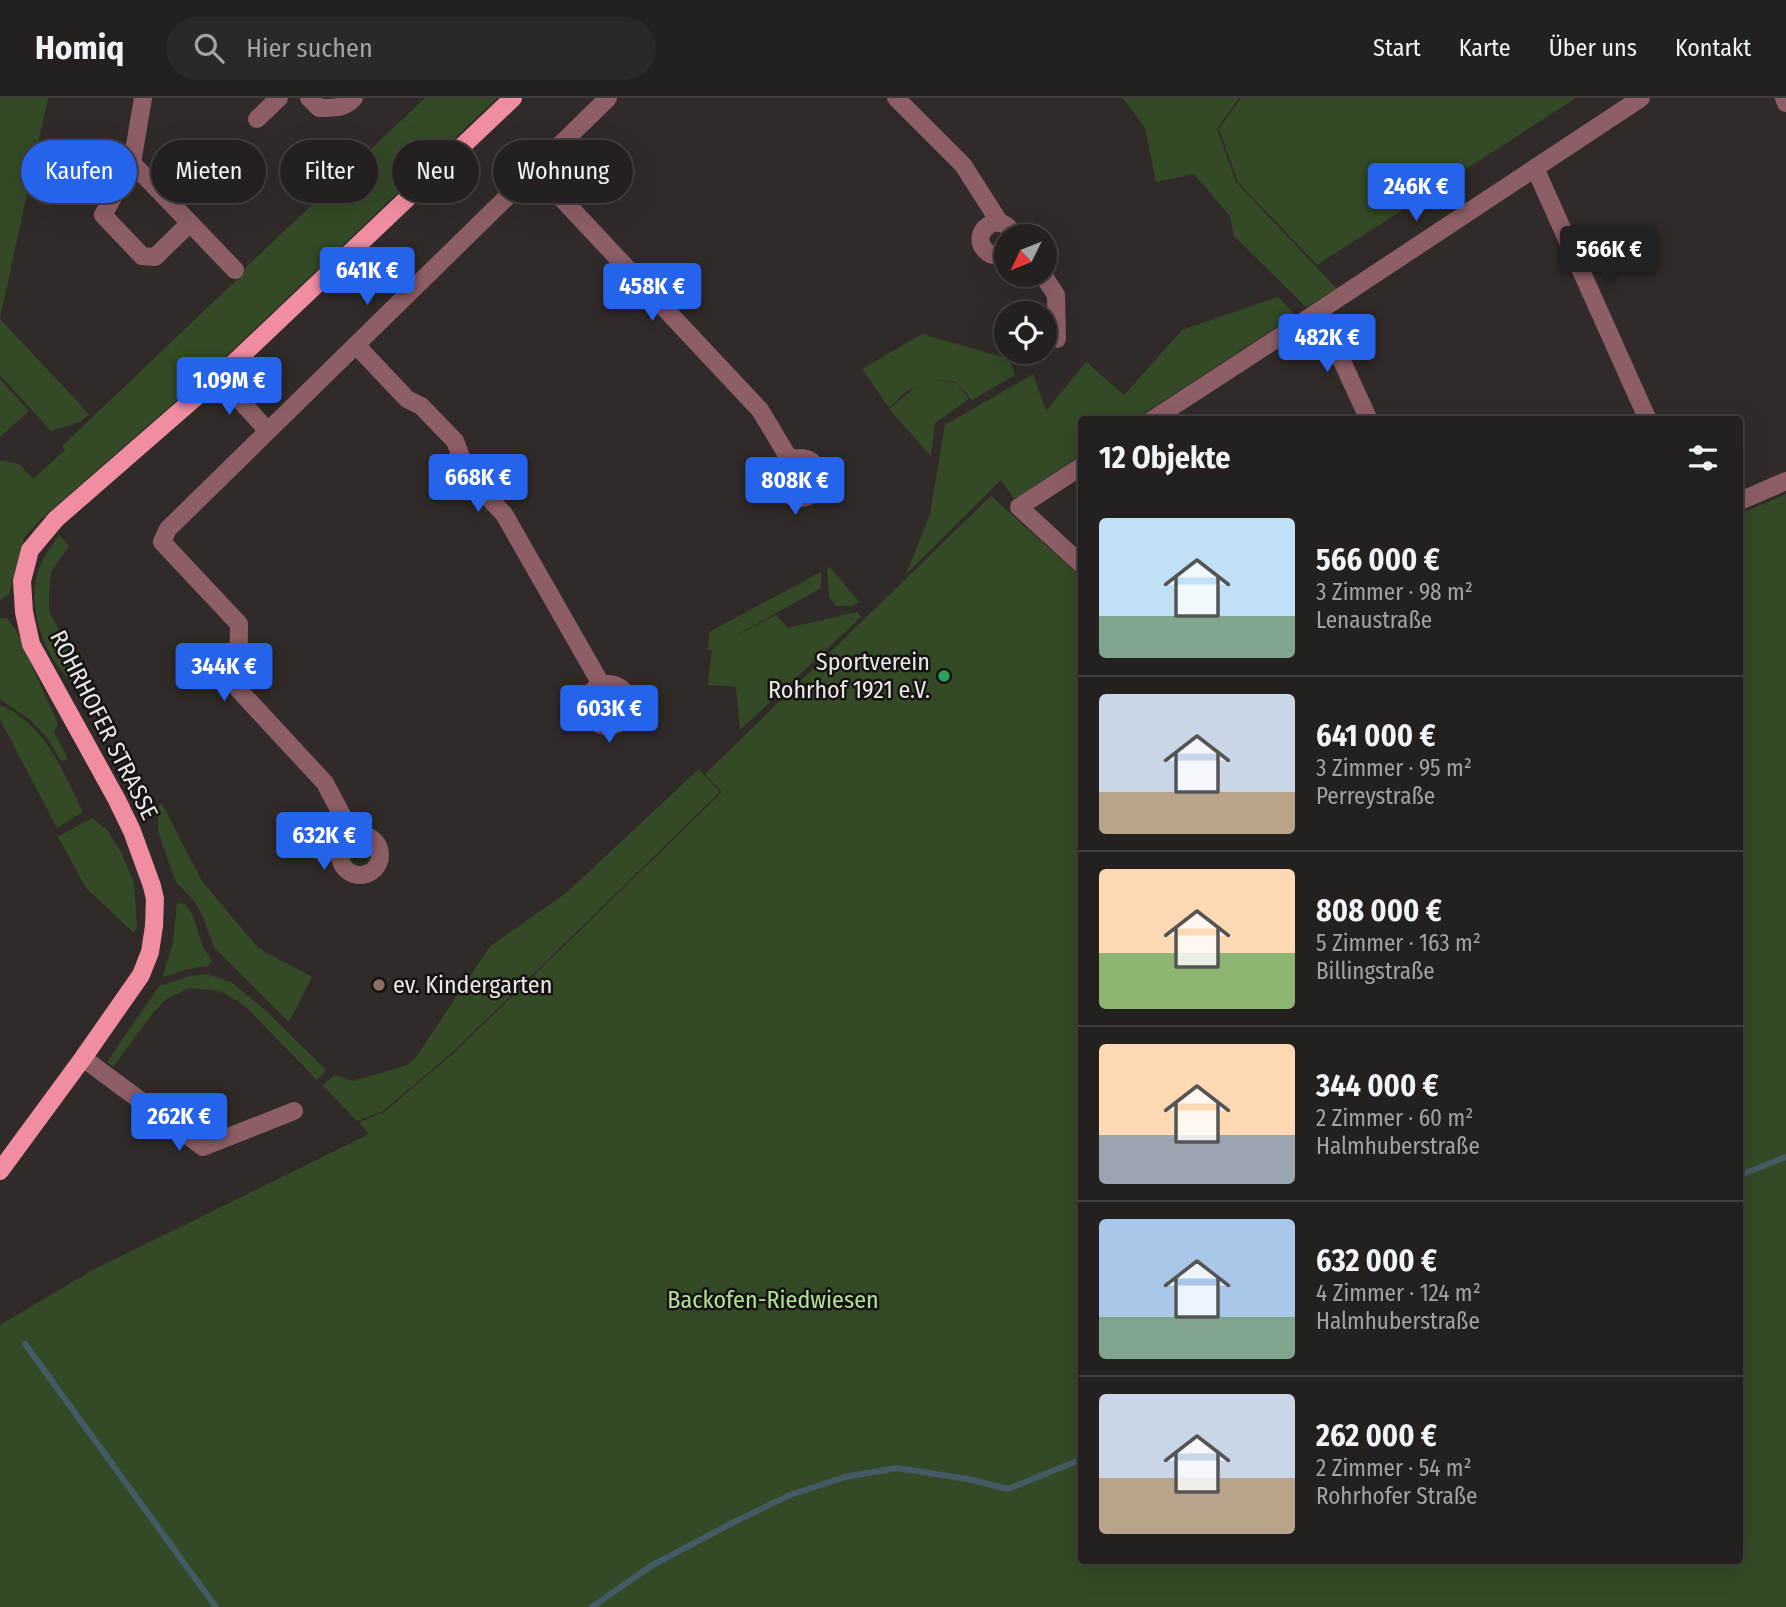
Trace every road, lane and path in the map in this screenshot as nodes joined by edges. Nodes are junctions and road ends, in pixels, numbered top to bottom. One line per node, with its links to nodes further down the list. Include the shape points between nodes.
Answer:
1 (143, 98): 10 (street)
2 (279, 98): 9 (street)
3 (309, 98): 4 (street, via 319,108 340,108)
4 (354, 98)
5 (513, 98): 23 (main road, ROHRHOFER STRASSE)
6 (608, 98): 11 (street)
7 (896, 98): 18 (street, via 963,165)
8 (1641, 98): 13 (street)
9 (257, 119)
10 (136, 140)
11 (565, 140)
12 (137, 168): 17 (street)
13 (1535, 168): 21 (street); 26 (street)
14 (110, 203): 17 (street, via 103,215 142,256 155,257)
15 (501, 203): 22 (street)
16 (566, 203): 28 (street, via 760,410)
17 (190, 223): 20 (street)
18 (1000, 223): 19 (street, via 989,224 982,232 983,248)
19 (994, 254)
20 (235, 271)
21 (1320, 311): 24 (street); 25 (street)
22 (356, 345): 27 (street); 33 (street, via 455,441 469,477 504,514)
23 (219, 377): 27 (street); 35 (main road, ROHRHOFER STRASSE, via 56,519 30,550 22,581 32,644 132,831 155,899 154,926 141,975)
24 (1158, 416)
25 (1367, 416)
26 (1646, 416)
27 (267, 430): 34 (street, via 169,529 162,542 239,624 238,689 325,783)
28 (790, 460)
29 (1078, 469): 32 (street, via 1019,507)
30 (1786, 481): 31 (street)
31 (1743, 500)
32 (1078, 561)
33 (601, 684)
34 (350, 838)
35 (83, 1058): 36 (street, via 203,1147); 37 (main road, ROHRHOFER STRASSE)
36 (294, 1111)
37 (0, 1171)

